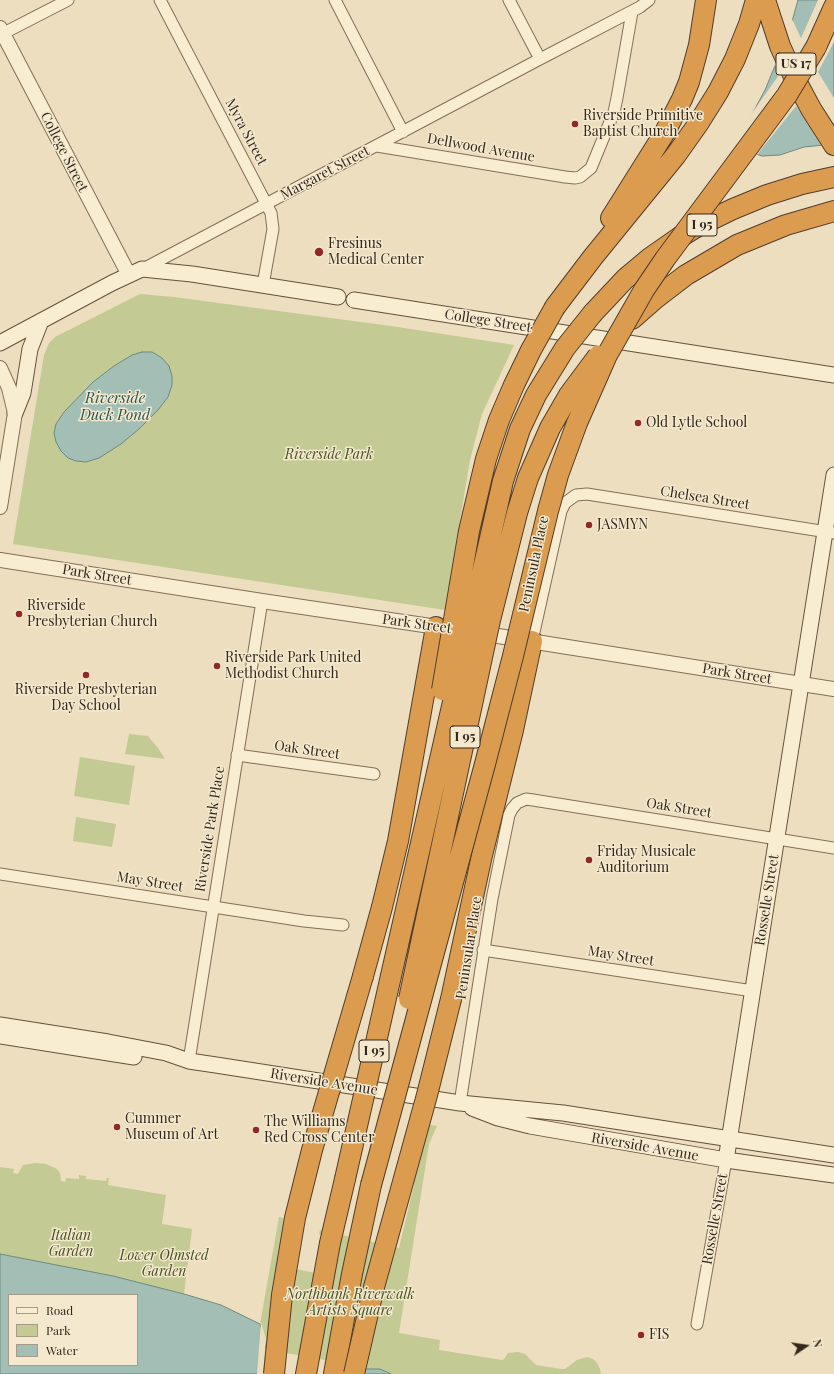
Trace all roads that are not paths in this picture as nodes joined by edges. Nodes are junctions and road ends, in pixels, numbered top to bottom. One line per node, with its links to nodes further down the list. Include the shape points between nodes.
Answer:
1 (68, 0): 12 (street)
2 (160, 0): 22 (street, Myra Street)
3 (335, 0): 16 (street)
4 (509, 0): 14 (street)
5 (649, 0): 10 (street, Margaret Street)
6 (706, 0): 28 (highway, via 702,33 689,82 674,116)
7 (756, 0): 28 (highway, via 734,59 698,124)
8 (766, 0): 15 (highway, US 17, via 794,61); 17 (highway, via 780,46 795,79)
9 (834, 7): 13 (highway)
10 (632, 12): 14 (street, Margaret Street); 18 (street, Dellwood Avenue, via 614,112 591,168 580,177 565,177)
11 (834, 18): 13 (highway)
12 (1, 32): 24 (street, College Street)
13 (816, 47): 63 (highway, bridge, via 787,95 644,290 605,361 576,423 548,511 501,704)
14 (540, 59): 16 (street, Margaret Street)
15 (834, 123)
16 (403, 132): 18 (street, Margaret Street)
17 (834, 145)
18 (377, 146): 22 (street, Margaret Street)
19 (834, 169): 21 (highway)
20 (834, 177): 21 (highway, I 95)
21 (767, 195): 51 (highway, I 95, bridge, via 717,216 663,248 625,279 593,313 565,348 545,379 520,429 498,499)
22 (267, 204): 24 (street, Margaret Street); 25 (street, Myra Street, via 273,229)
23 (834, 211): 63 (highway, I 95, bridge, via 751,238 702,265 656,298 601,352 569,395 542,444 522,496 483,653)
24 (135, 272): 25 (main road, College Street, via 174,271); 29 (main road, Margaret Street)
25 (263, 286): 26 (main road, College Street)
26 (338, 297): 27 (street, College Street)
27 (354, 300): 32 (main road, College Street)
28 (555, 307): 51 (highway, bridge, via 512,391 481,477 469,531)
29 (41, 321): 30 (main road, Margaret Street); 33 (main road, via 30,349 23,393)
30 (0, 343)
31 (0, 368): 33 (street, via 9,388)
32 (834, 374)
33 (15, 413): 36 (street)
34 (834, 475): 37 (main road, Rosselle Street)
35 (572, 497): 37 (street, Chelsea Street, via 587,494); 41 (street, Peninsula Place, via 561,511)
36 (0, 507)
37 (830, 532): 42 (main road, Rosselle Street)
38 (0, 560): 39 (street, Park Street)
39 (262, 601): 40 (street, Park Street); 44 (street, Riverside Park Place)
40 (436, 627): 41 (street, Park Street); 65 (highway, bridge, via 398,841 384,902 296,1212 282,1295)
41 (532, 641): 42 (street, Park Street); 68 (highway, bridge, via 478,870 451,999 374,1287)
42 (801, 684): 43 (street, Park Street); 47 (main road, Rosselle Street)
43 (834, 689)
44 (237, 755): 45 (street, Oak Street); 50 (street, Riverside Park Place)
45 (374, 774)
46 (519, 802): 47 (street, Oak Street, via 533,800); 53 (street, Peninsular Place, via 513,806 509,815)
47 (776, 839): 48 (street, Oak Street); 54 (main road, Rosselle Street)
48 (834, 848)
49 (0, 874): 50 (street, May Street)
50 (213, 907): 52 (street, May Street); 57 (street, Riverside Park Place)
51 (403, 922): 66 (highway, I 95, bridge, via 344,1180)
52 (344, 925)
53 (484, 950): 54 (street, May Street); 58 (street, Peninsular Place)
54 (753, 992): 59 (main road, Rosselle Street)
55 (0, 1025): 57 (main road, Riverside Avenue, via 166,1053)
56 (0, 1036): 57 (main road, Riverside Avenue, via 165,1062)
57 (189, 1061): 58 (main road, Riverside Avenue)
58 (460, 1103): 59 (main road, Riverside Avenue, via 563,1113); 61 (main road, Riverside Avenue, via 519,1124)
59 (729, 1139): 60 (main road, Riverside Avenue); 61 (main road, Rosselle Street)
60 (834, 1155)
61 (726, 1160): 62 (main road, Riverside Avenue); 64 (street, Rosselle Street)
62 (834, 1175)
63 (371, 1185): 67 (highway, I 95, via 350,1281)
64 (697, 1324)
65 (274, 1374)
66 (306, 1374)
67 (334, 1374)
68 (354, 1374)

